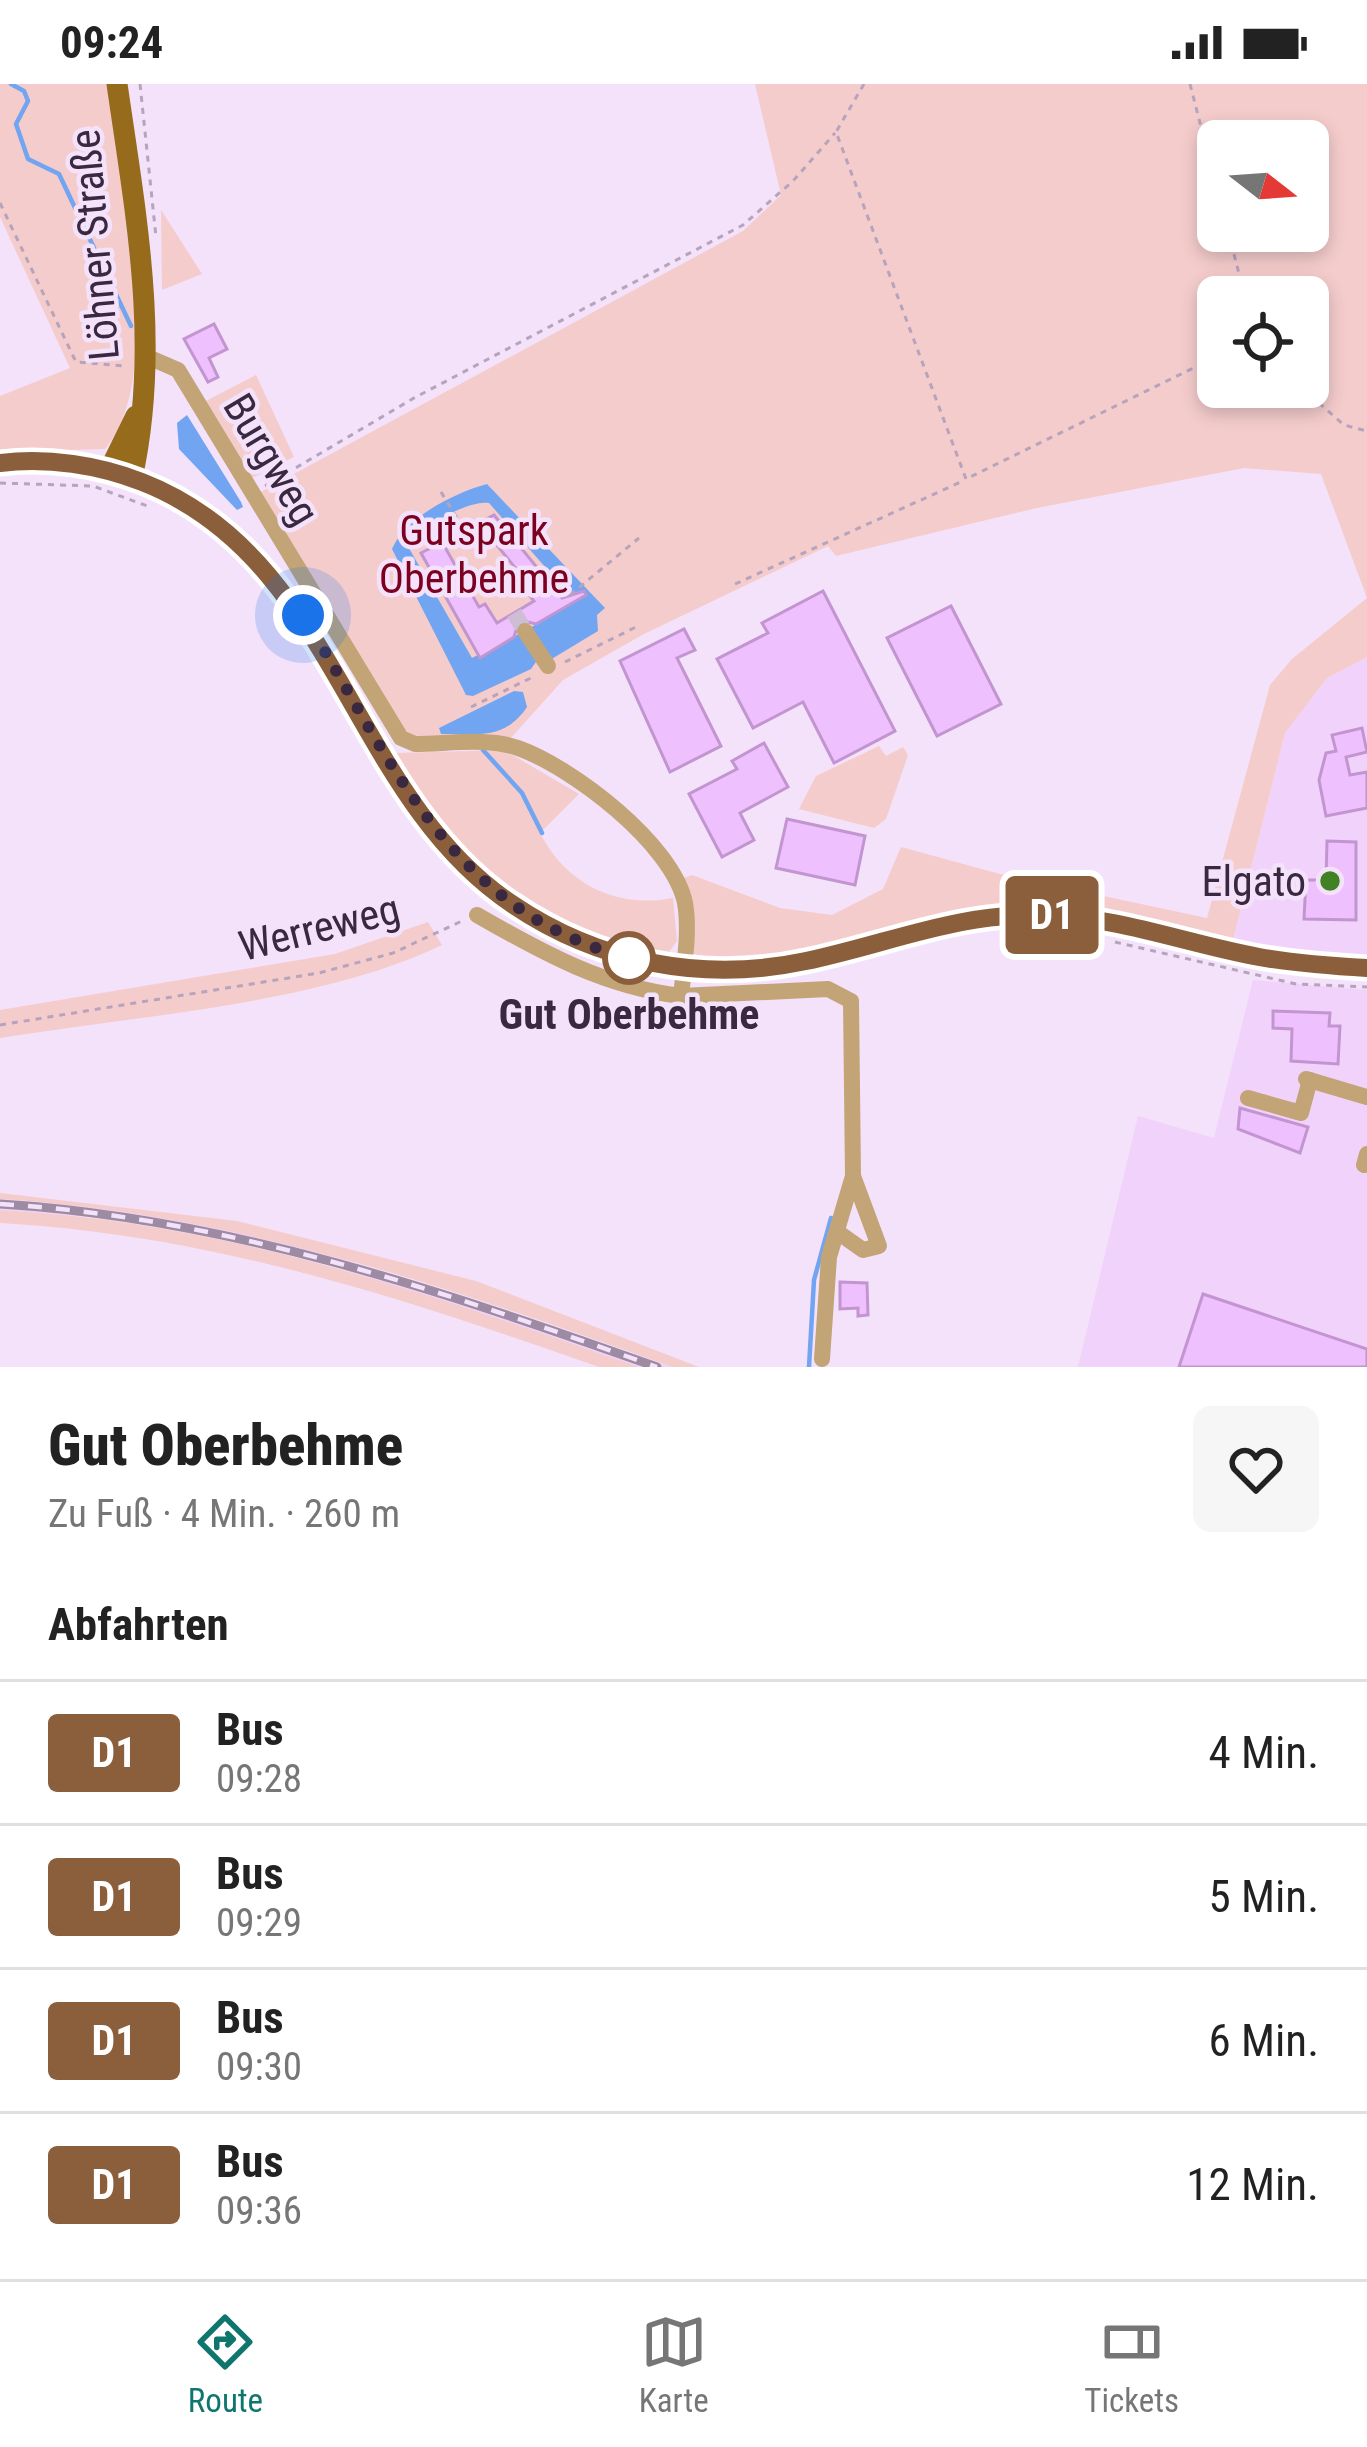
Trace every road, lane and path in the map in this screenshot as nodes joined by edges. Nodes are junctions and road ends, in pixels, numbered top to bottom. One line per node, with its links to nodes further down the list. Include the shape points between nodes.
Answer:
1 (117, 84): 7 (main road, Löhner Straße)
2 (864, 84): 5 (path)
3 (1190, 84): 4 (path)
4 (1199, 120)
5 (836, 132): 15 (path); 17 (path, via 743,225 413,398)
6 (0, 202): 7 (path, via 76,362 122,368)
7 (153, 358): 9 (main road, Löhner Straße); 17 (street, Burgweg, via 178,370)
8 (1197, 366): 15 (path)
9 (143, 399): 13 (main road, Löhner Straße); 14 (main road, Löhner Straße)
10 (1325, 408): 11 (path)
11 (1367, 431)
12 (0, 463): 13 (main road)
13 (110, 471): 14 (main road)
14 (132, 478): 25 (main road, via 211,517 258,559 303,615 409,796 478,878 563,934)
15 (966, 479): 20 (path)
16 (441, 492): 18 (path)
17 (249, 495): 25 (street, Burgweg, via 401,738 518,748 641,831 685,903)
18 (462, 526)
19 (638, 538): 21 (path)
20 (735, 584)
21 (570, 595)
22 (525, 631): 23 (street)
23 (548, 666)
24 (477, 915): 27 (street, via 586,973); 28 (path, Werreweg, via 393,953 319,973)
25 (683, 968): 26 (main road, via 764,969 1002,914 1083,918 1261,957); 27 (street)
26 (1367, 968)
27 (682, 996): 31 (street, via 828,989 850,1001)
28 (0, 1025)
29 (1367, 1097): 30 (street, via 1308,1080 1300,1113)
30 (1248, 1098)
31 (853, 1176): 32 (street); 32 (street, via 879,1246 863,1250)
32 (839, 1233): 33 (street)
33 (822, 1358)

